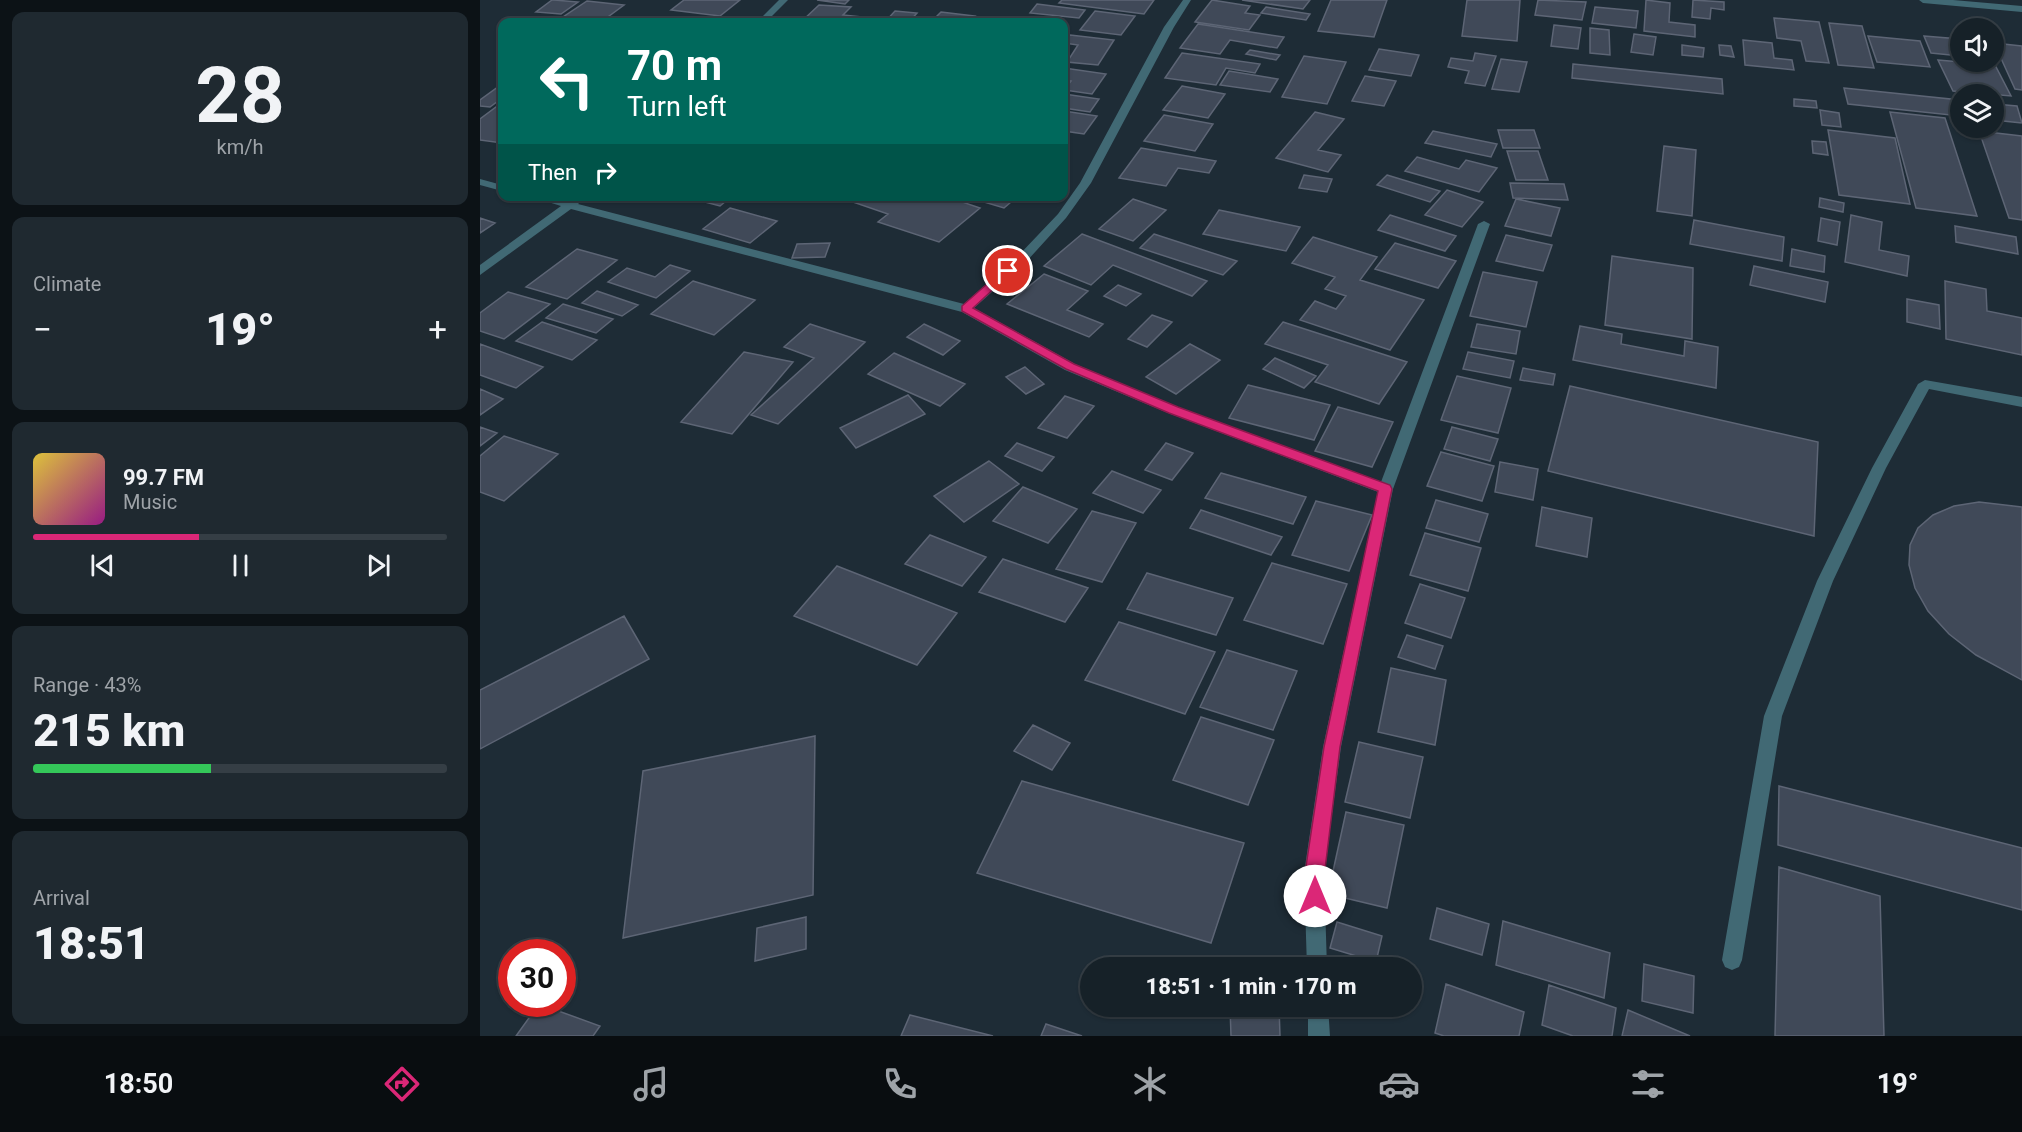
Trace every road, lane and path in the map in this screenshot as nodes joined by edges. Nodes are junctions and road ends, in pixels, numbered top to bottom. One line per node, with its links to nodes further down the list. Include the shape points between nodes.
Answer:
1 (784, 0): 5 (street)
2 (1187, 0): 13 (street, via 1085,183 1062,216 1022,259)
3 (1923, 0): 4 (street)
4 (2022, 9)
5 (765, 18)
6 (480, 182): 7 (street)
7 (498, 187)
8 (551, 201): 10 (street)
9 (577, 201): 10 (street)
10 (571, 207): 12 (street); 13 (street)
11 (1484, 225): 15 (street)
12 (480, 271)
13 (966, 309): 15 (street, via 1070,367 1173,410)
14 (2022, 402): 17 (street, via 1925,384 1879,468 1825,581 1773,716)
15 (1386, 489): 16 (street, via 1330,758 1314,873)
16 (1317, 957)
17 (1732, 960)
18 (1318, 1017): 19 (street)
19 (1319, 1036)

